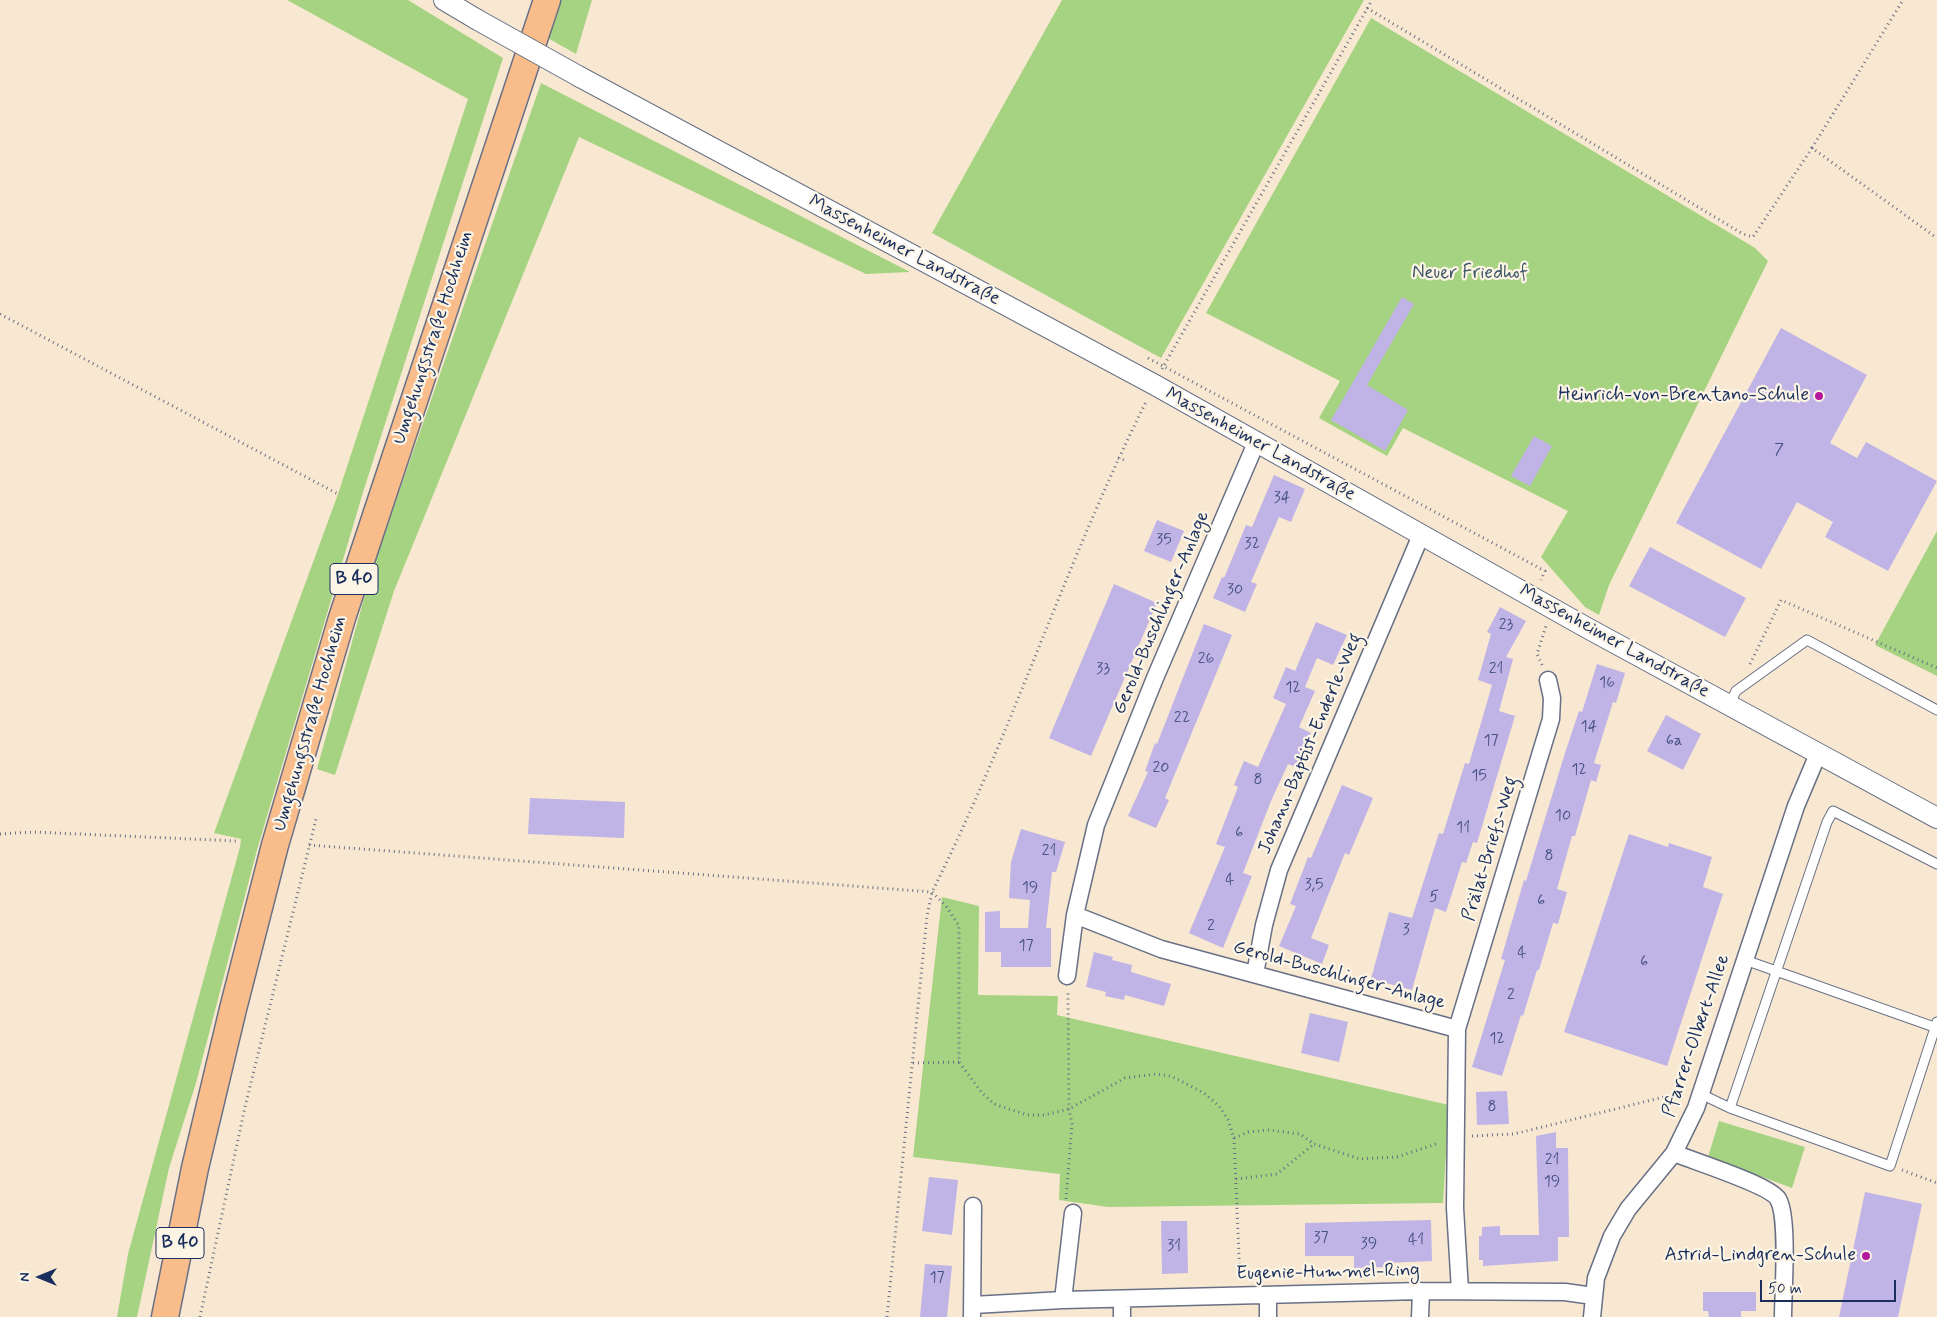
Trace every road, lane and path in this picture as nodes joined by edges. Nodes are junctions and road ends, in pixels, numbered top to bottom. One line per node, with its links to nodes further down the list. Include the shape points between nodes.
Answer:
1 (444, 0): 10 (street, Massenheimer Landstraße, bridge, via 580,77)
2 (546, 0): 59 (main road, Umgehungsstraße Hochheim / B 40, via 342,618 278,835 199,1149)
3 (1372, 0): 5 (path)
4 (1903, 0): 6 (path)
5 (1367, 8): 6 (path, via 1743,234 1753,237); 9 (path)
6 (1812, 148): 7 (path)
7 (1937, 238)
8 (0, 314): 14 (path)
9 (1164, 366): 10 (path); 16 (path)
10 (1155, 385): 11 (street, Massenheimer Landstraße); 12 (path)
11 (1256, 443): 15 (street, Massenheimer Landstraße); 29 (street, Gerold-Buschlinger-Anlage, via 1096,825)
12 (1118, 458): 13 (path); 28 (path, via 1058,605)
13 (1124, 460)
14 (338, 494)
15 (1421, 535): 19 (street, Massenheimer Landstraße); 32 (street, Johann-Baptist-Enderle-Weg, via 1279,870)
16 (1545, 571)
17 (1549, 618): 18 (path, via 1537,654)
18 (1548, 680): 35 (street, Prälat-Briefs-Weg, via 1552,698 1551,719)
19 (1729, 706): 20 (lane, via 1736,691 1807,640); 21 (street, Massenheimer Landstraße)
20 (1937, 710)
21 (1818, 754): 22 (street, Massenheimer Landstraße); 30 (street, Pfarrer-Olbert-Allee, via 1796,806)
22 (1937, 818)
23 (316, 819): 26 (path)
24 (0, 834): 25 (path, via 33,832)
25 (238, 841)
26 (310, 845): 28 (path); 60 (path, via 245,1107)
27 (1937, 864): 31 (lane, via 1833,811)
28 (932, 892): 36 (path, via 959,926); 37 (path)
29 (1075, 915): 32 (street, Gerold-Buschlinger-Anlage, via 1161,949); 33 (street, Gerold-Buschlinger-Anlage)
30 (1745, 960): 31 (lane); 38 (street, Pfarrer-Olbert-Allee)
31 (1776, 971): 34 (lane); 40 (lane)
32 (1255, 974): 35 (street, Gerold-Buschlinger-Anlage)
33 (1068, 976): 41 (path)
34 (1936, 1026): 46 (lane)
35 (1457, 1029): 42 (street, Gerold-Buschlinger-Anlage)
36 (959, 1062): 37 (path); 41 (path, via 994,1104 1027,1115)
37 (914, 1063): 61 (path)
38 (1701, 1094): 40 (lane); 45 (street, Pfarrer-Olbert-Allee)
39 (1680, 1098): 42 (path, via 1668,1096 1514,1134)
40 (1730, 1108): 46 (lane)
41 (1069, 1109): 43 (path, via 1126,1078 1156,1074 1171,1076 1204,1093 1219,1106); 50 (path, via 1072,1124 1066,1201)
42 (1456, 1137): 44 (path, via 1397,1157 1360,1159); 52 (street, Gerold-Buschlinger-Anlage, via 1455,1208)
43 (1234, 1138): 44 (path, via 1248,1132 1269,1130 1300,1134); 47 (path)
44 (1314, 1144): 47 (path, via 1277,1174)
45 (1674, 1153): 55 (street, Pfarrer-Olbert-Allee, via 1628,1209 1612,1236 1596,1278); 66 (street, via 1770,1191 1778,1198 1784,1220)
46 (1890, 1166): 48 (path)
47 (1236, 1179): 53 (path)
48 (1937, 1184)
49 (973, 1206): 58 (street, Eugenie-Hummel-Ring)
50 (1073, 1213): 57 (street)
51 (1421, 1291): 52 (street, Eugenie-Hummel-Ring); 54 (street, Eugenie-Hummel-Ring); 64 (street)
52 (1460, 1291): 55 (street, Eugenie-Hummel-Ring, via 1565,1292)
53 (1240, 1295): 54 (street, Eugenie-Hummel-Ring); 56 (street, Eugenie-Hummel-Ring)
54 (1268, 1296): 63 (street)
55 (1593, 1296): 65 (street, Pfarrer-Olbert-Allee)
56 (1122, 1299): 57 (street, Eugenie-Hummel-Ring); 62 (street)
57 (1063, 1300): 58 (street, Eugenie-Hummel-Ring)
58 (973, 1311)
59 (165, 1317)
60 (200, 1317)
61 (887, 1317)
62 (1122, 1317)
63 (1268, 1317)
64 (1420, 1317)
65 (1592, 1317)
66 (1783, 1317)

